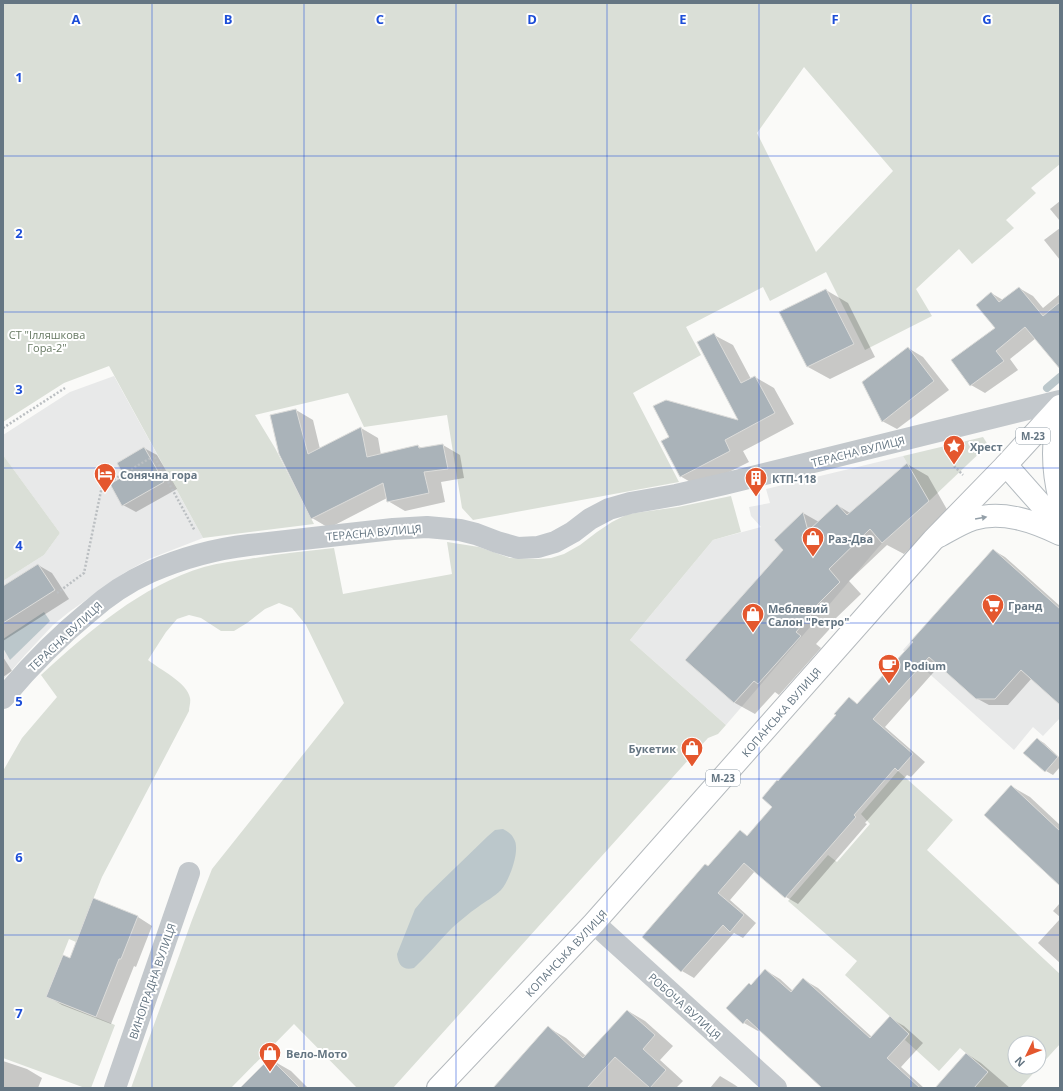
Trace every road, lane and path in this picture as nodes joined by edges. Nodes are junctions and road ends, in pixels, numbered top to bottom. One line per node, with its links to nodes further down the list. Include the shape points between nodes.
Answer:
1 (66, 388): 5 (path)
2 (1060, 401): 13 (street, ТЕРАСНА ВУЛИЦЯ, via 724,484 630,503 609,509 555,542 538,547 518,548 460,530 426,527 243,546 201,554 149,572 100,602 50,646)
3 (1060, 406): 6 (main road, КОПАНСЬКА ВУЛИЦЯ / М-23)
4 (1060, 413): 7 (main road, via 1054,454)
5 (3, 428)
6 (1006, 465): 8 (main road); 11 (main road, КОПАНСЬКА ВУЛИЦЯ / М-23)
7 (1060, 500)
8 (1060, 526)
9 (196, 533): 12 (path, via 154,456 102,486 84,573)
10 (1060, 534): 11 (main road, one-way to 10, via 961,524 985,516 1030,521)
11 (933, 540): 15 (main road, КОПАНСЬКА ВУЛИЦЯ / М-23)
12 (56, 594)
13 (3, 698)
14 (189, 873): 16 (street, ВИНОГРАДНА ВУЛИЦЯ)
15 (594, 923): 17 (main road, КОПАНСЬКА ВУЛИЦЯ / М-23); 18 (street, РОБОЧА ВУЛИЦЯ)
16 (115, 1088)
17 (438, 1088)
18 (776, 1088)

